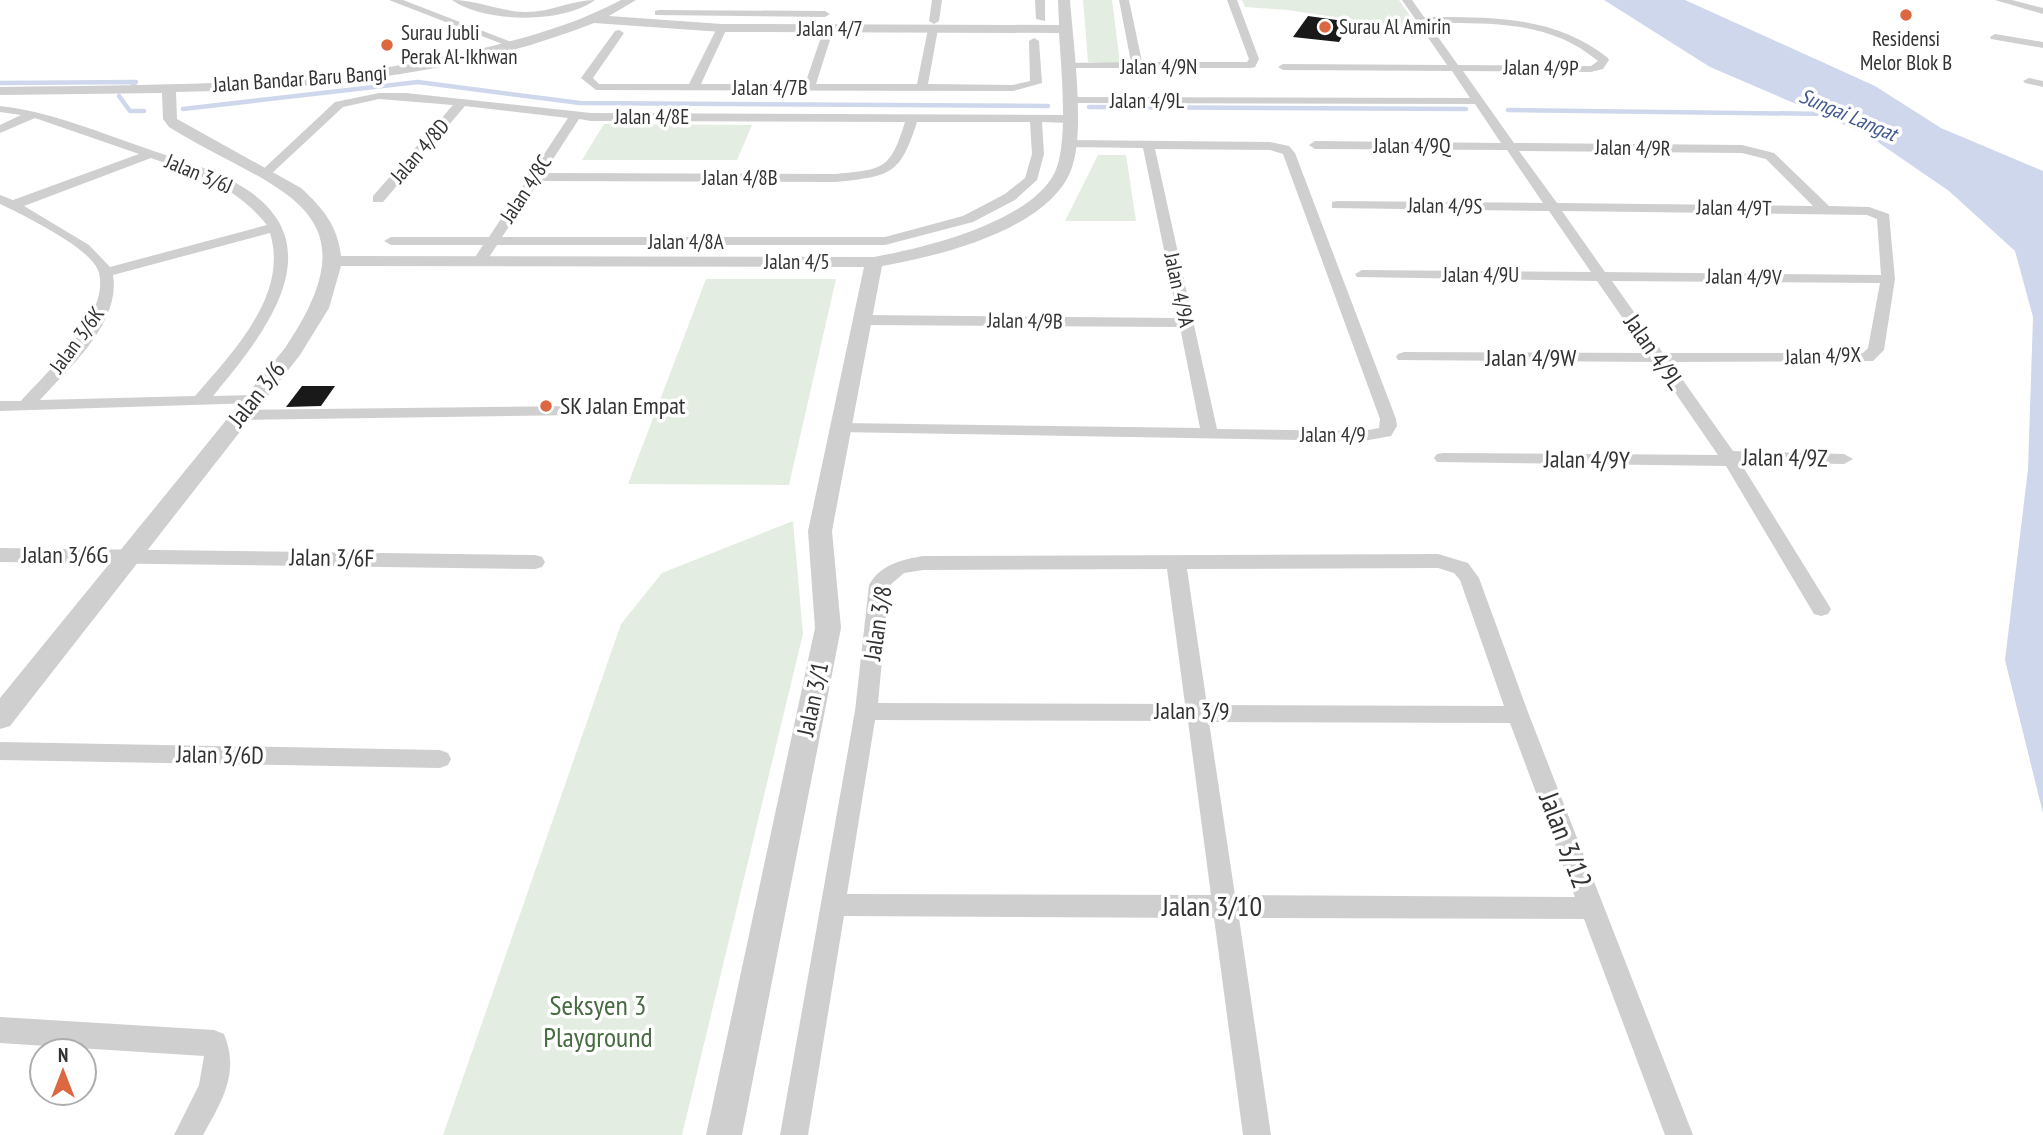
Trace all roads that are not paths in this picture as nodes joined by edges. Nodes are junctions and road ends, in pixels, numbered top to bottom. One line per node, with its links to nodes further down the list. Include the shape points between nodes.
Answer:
1 (394, 0): 26 (street)
2 (457, 0): 3 (street, via 497,13 529,16)
3 (590, 0)
4 (630, 0): 16 (street, Jalan Bandar Baru Bangi)
5 (829, 0): 15 (street)
6 (937, 0): 19 (street)
7 (1040, 0): 17 (street)
8 (1065, 0): 21 (street, Jalan 4/5)
9 (1124, 0): 29 (street)
10 (1232, 0): 29 (street, Jalan 4/9N, via 1254,59 1251,65)
11 (1407, 0): 18 (street)
12 (2000, 0): 13 (street)
13 (2043, 11)
14 (659, 13): 15 (street)
15 (825, 14): 23 (street)
16 (595, 19): 20 (street, Jalan 4/7); 26 (street, Jalan Bandar Baru Bangi)
17 (1041, 19)
18 (1422, 20): 31 (street); 31 (street, Jalan 4/9P, via 1518,22 1590,45 1604,60 1600,67)
19 (933, 25): 21 (street, Jalan 4/7); 23 (street, Jalan 4/7); 37 (street)
20 (722, 28): 23 (street, Jalan 4/7); 35 (street)
21 (1065, 29): 28 (street, Jalan 4/5)
22 (619, 33): 35 (street, Jalan 4/7B, via 587,78 596,87)
23 (822, 34): 36 (street)
24 (1996, 37): 27 (street)
25 (1034, 41): 37 (street, Jalan 4/7B, via 1035,83 1013,88)
26 (514, 45): 34 (street, Jalan Bandar Baru Bangi, via 447,63 367,76)
27 (2043, 46)
28 (1067, 66): 29 (street, Jalan 4/9N); 40 (street, Jalan 4/5)
29 (1137, 66)
30 (1283, 67): 31 (street)
31 (1454, 68): 39 (street)
32 (2029, 81): 33 (street)
33 (2043, 84)
34 (169, 88): 38 (street, Jalan Bandar Baru Bangi); 55 (street, Jalan 3/6, via 174,124)
35 (693, 88): 36 (street, Jalan 4/7B)
36 (809, 88): 37 (street, Jalan 4/7B)
37 (922, 88)
38 (0, 91)
39 (1476, 99): 40 (street, Jalan 4/9L); 52 (street, Jalan 4/9L)
40 (1068, 100): 47 (street, Jalan 4/5)
41 (461, 103): 44 (street, Jalan 4/8E); 55 (street, Jalan 4/8E, via 393,96 348,101 334,108); 57 (street, Jalan 4/8D)
42 (0, 109): 43 (street, Jalan 3/6J)
43 (36, 114): 48 (street); 54 (street, Jalan 3/6J)
44 (575, 116): 45 (street, Jalan 4/8E); 56 (street, Jalan 4/8C)
45 (912, 118): 46 (street, Jalan 4/8E); 56 (street, Jalan 4/8B, via 901,157 894,166 869,174 836,178)
46 (1036, 119): 47 (street, Jalan 4/8E); 64 (street, Jalan 4/8A, via 1038,154 1031,180 1010,197 968,219 885,241)
47 (1068, 119): 49 (street, Jalan 4/5)
48 (0, 129)
49 (1068, 144): 50 (street, Jalan 4/9); 67 (street, Jalan 4/5, via 1064,171 1017,215 951,245)
50 (1149, 145): 73 (street, Jalan 4/9A); 82 (street, Jalan 4/9, via 1270,146 1289,153 1390,426 1385,432 1363,436)
51 (1315, 145): 52 (street, Jalan 4/9Q)
52 (1510, 146): 53 (street, Jalan 4/9R); 60 (street, Jalan 4/9L)
53 (1757, 151): 61 (street, Jalan 4/9T, via 1770,156)
54 (151, 154): 58 (street); 62 (street, Jalan 3/6J, via 228,184 253,199)
55 (265, 173): 65 (street, Jalan 3/6, via 308,201 332,242)
56 (534, 177): 64 (street, Jalan 4/8C)
57 (378, 199)
58 (7, 202): 68 (street, Jalan 3/6K, via 73,240)
59 (1337, 205): 60 (street, Jalan 4/9S)
60 (1552, 207): 61 (street, Jalan 4/9T); 70 (street, Jalan 4/9L)
61 (1825, 209): 71 (street, Jalan 4/9X, via 1881,214)
62 (275, 227): 68 (street); 76 (street, Jalan 3/6J, via 284,258 268,309 244,348)
63 (391, 241): 64 (street, Jalan 4/8A)
64 (491, 242): 66 (street, Jalan 4/8C)
65 (333, 261): 66 (street, Jalan 4/5); 79 (street, Jalan 3/6, via 315,316)
66 (479, 262): 67 (street, Jalan 4/5)
67 (874, 262): 72 (street, Jalan 3/1)
68 (106, 272): 77 (street, Jalan 3/6K, via 106,300 95,322)
69 (1362, 274): 70 (street, Jalan 4/9U)
70 (1600, 275): 71 (street, Jalan 4/9V); 75 (street, Jalan 4/9L)
71 (1888, 279): 75 (street, Jalan 4/9X, via 1876,350 1867,358)
72 (864, 320): 73 (street, Jalan 4/9B); 81 (street, Jalan 3/1)
73 (1186, 323): 82 (street, Jalan 4/9A)
74 (1404, 357): 75 (street, Jalan 4/9W)
75 (1658, 359): 84 (street, Jalan 4/9L)
76 (201, 400): 77 (street); 79 (street)
77 (27, 404): 78 (street)
78 (0, 406)
79 (248, 407): 80 (street); 87 (street, Jalan 3/6)
80 (570, 411)
81 (842, 428): 82 (street, Jalan 4/9); 103 (street, Jalan 3/1, via 820,531 828,628)
82 (1210, 434)
83 (1443, 457): 84 (street, Jalan 4/9Y)
84 (1729, 459): 85 (street, Jalan 4/9Z); 91 (street, Jalan 4/9L)
85 (1844, 459)
86 (0, 555): 87 (street, Jalan 3/6G)
87 (129, 555): 89 (street, Jalan 3/6F); 95 (street, Jalan 3/6)
88 (1438, 561): 90 (street, Jalan 3/8); 94 (street, Jalan 3/12, via 1461,568 1469,578)
89 (535, 562)
90 (1176, 562): 92 (street, Jalan 3/8, via 901,566 887,573 879,585); 93 (street)
91 (1821, 609)
92 (866, 711): 93 (street, Jalan 3/9); 98 (street, Jalan 3/8)
93 (1197, 711): 94 (street, Jalan 3/9); 99 (street)
94 (1518, 715): 100 (street, Jalan 3/12)
95 (0, 718)
96 (0, 751): 97 (street, Jalan 3/6D)
97 (440, 759)
98 (832, 905): 99 (street, Jalan 3/10); 104 (street, Jalan 3/8)
99 (1225, 906): 100 (street, Jalan 3/10); 105 (street)
100 (1592, 908): 106 (street, Jalan 3/12)
101 (0, 1030): 102 (street, via 214,1043 219,1070)
102 (188, 1135)
103 (724, 1135)
104 (794, 1135)
105 (1257, 1135)
106 (1679, 1135)

